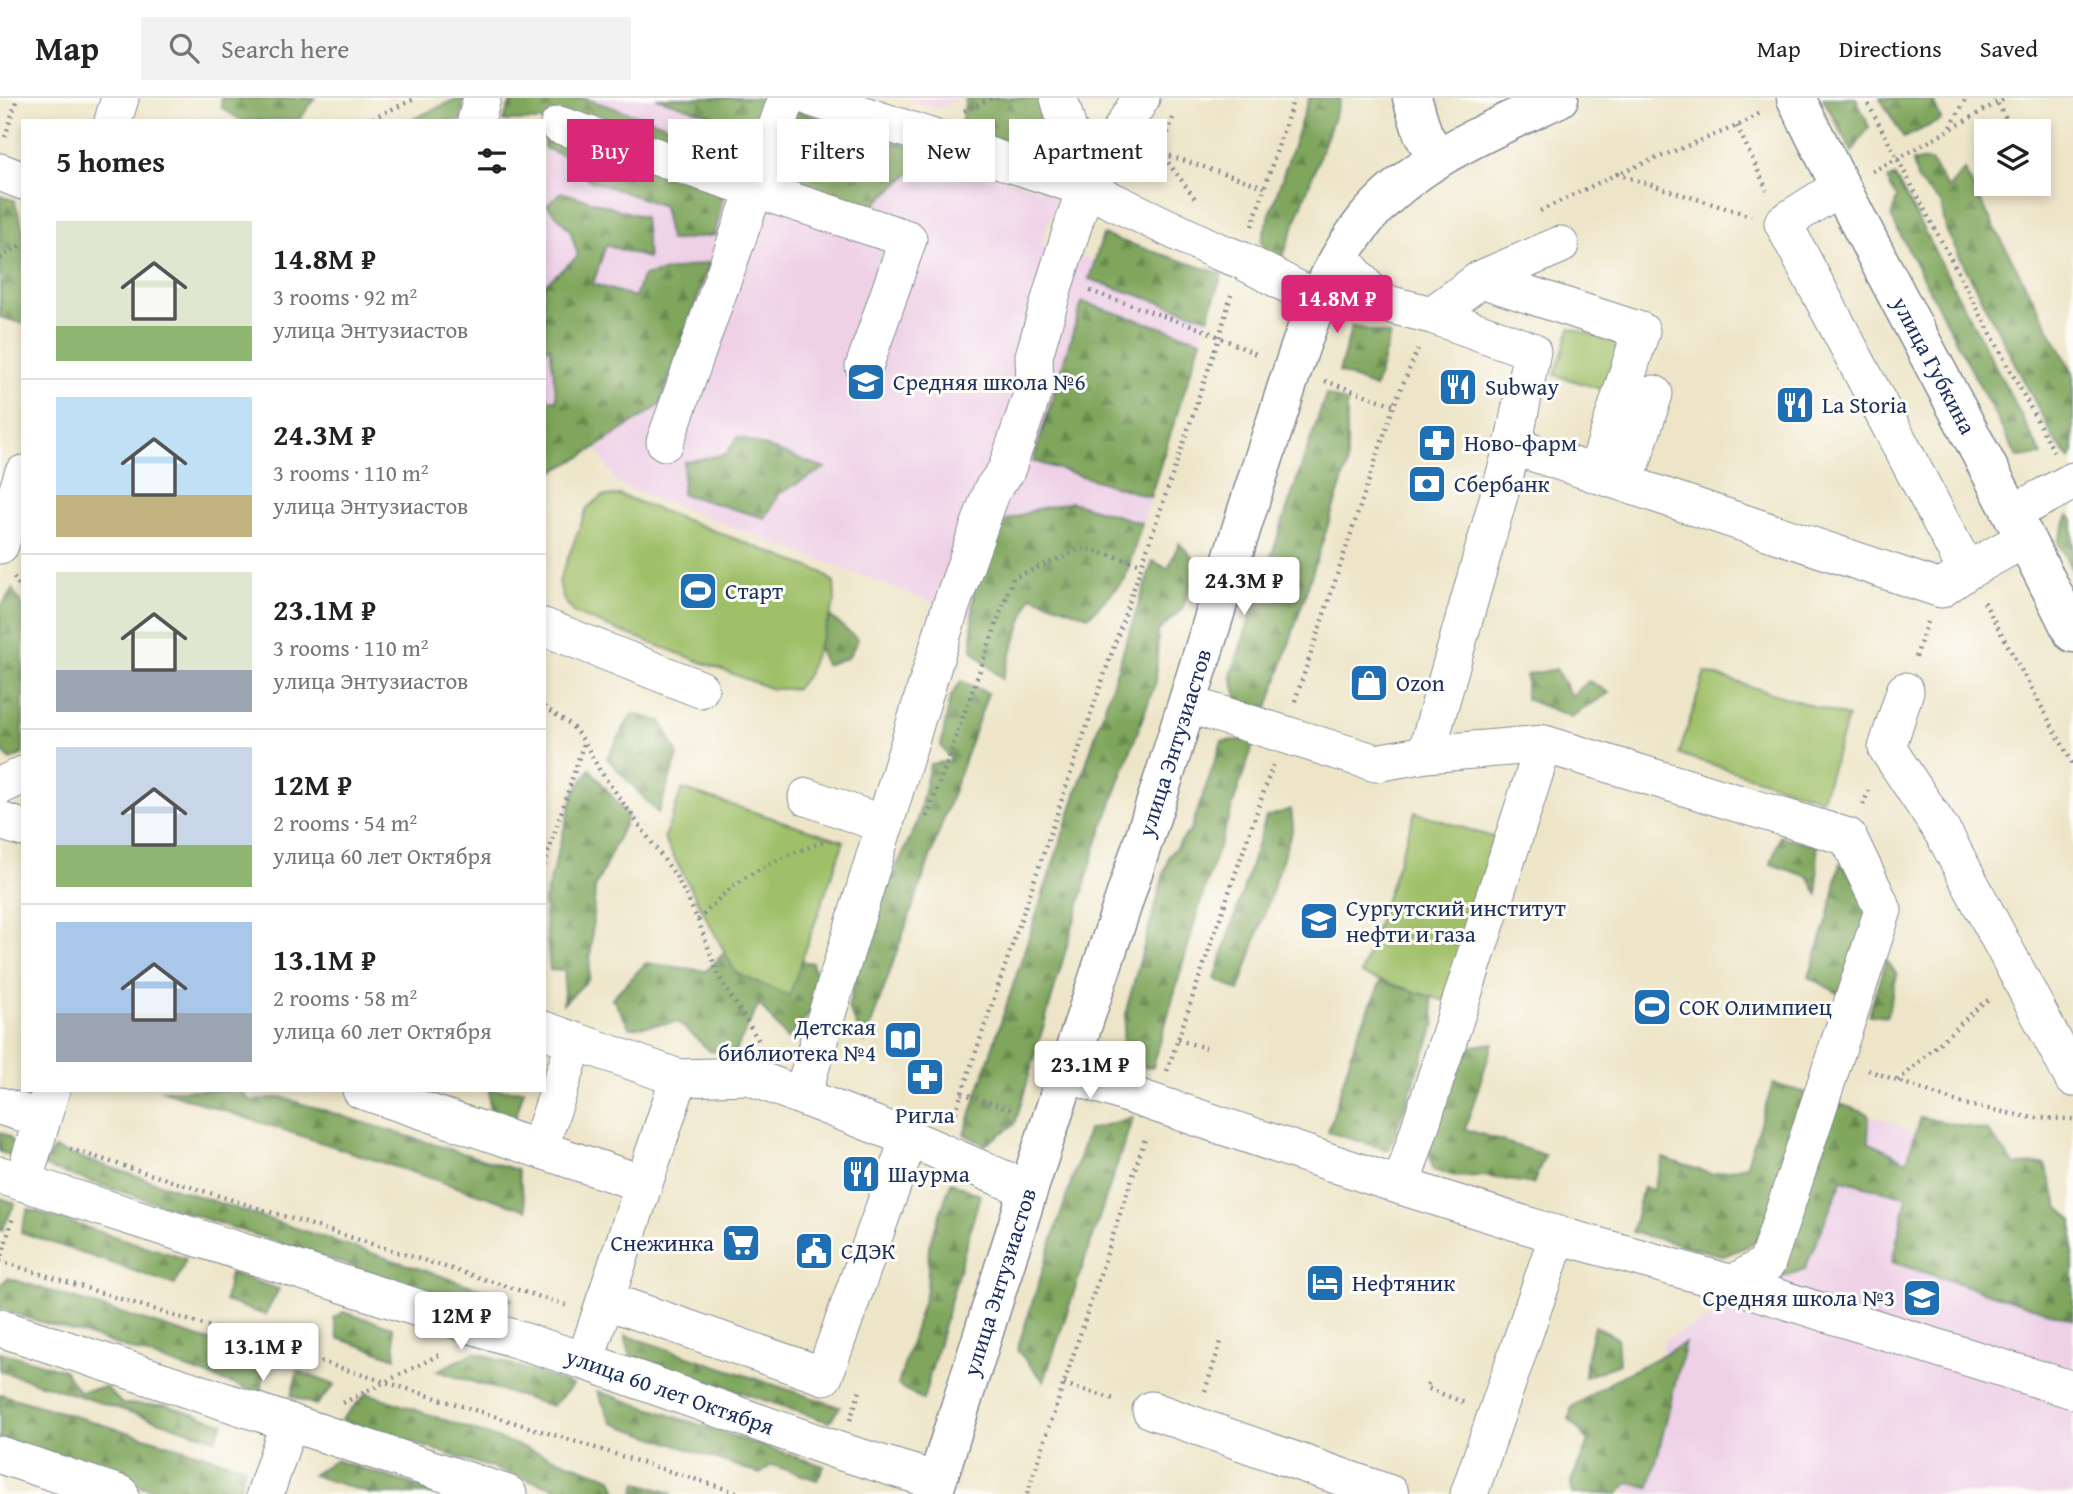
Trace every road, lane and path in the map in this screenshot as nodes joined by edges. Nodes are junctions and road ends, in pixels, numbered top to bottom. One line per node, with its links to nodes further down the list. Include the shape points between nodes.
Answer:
1 (17, 98): 28 (path)
2 (121, 98): 18 (street)
3 (417, 98): 19 (path)
4 (482, 98): 20 (street)
5 (787, 98): 36 (street)
6 (812, 98): 35 (street)
7 (1059, 98): 35 (street)
8 (1141, 98): 35 (street)
9 (1294, 98): 33 (path)
10 (1412, 98): 27 (main road, via 1423,134)
11 (1559, 98): 27 (main road, улица Энтузиастов)
12 (1796, 98): 34 (main road, улица Губкина)
13 (1865, 98): 29 (path)
14 (1966, 98): 24 (path)
15 (2006, 98): 16 (path)
16 (1996, 100): 21 (path); 24 (path)
17 (1176, 109): 25 (path)
18 (114, 119)
19 (370, 119)
20 (477, 119)
21 (2006, 119)
22 (559, 124): 36 (street)
23 (1737, 126): 38 (path)
24 (1950, 127): 29 (path)
25 (1167, 135)
26 (1167, 155): 33 (path)
27 (1437, 158): 41 (main road, улица Энтузиастов, via 1392,192)
28 (1, 159): 32 (street)
29 (1897, 160): 34 (path); 57 (path)
30 (1167, 161): 37 (path)
31 (1617, 174): 38 (path)
32 (21, 179)
33 (1265, 187): 43 (path)
34 (1840, 187): 38 (street); 58 (main road, улица Губкина)
35 (1085, 188): 43 (street); 44 (street)
36 (755, 189): 49 (street, via 908,240); 53 (street)
37 (1201, 207)
38 (1783, 223): 61 (street)
39 (21, 245): 42 (path)
40 (1560, 245): 45 (street)
41 (1340, 257): 46 (main road, улица Энтузиастов); 47 (street, via 1379,302)
42 (0, 258)
43 (1241, 260): 46 (street); 48 (path)
44 (1056, 279): 48 (path); 79 (street, via 1034,356 1035,386 950,609)
45 (1481, 279): 47 (street); 55 (street, via 1641,331)
46 (1318, 300): 50 (main road, улица Энтузиастов)
47 (1432, 315): 54 (street, via 1532,351)
48 (1219, 338): 50 (path); 60 (path)
49 (864, 367)
50 (1292, 370): 52 (path); 66 (main road, улица Энтузиастов)
51 (1654, 394): 55 (street)
52 (1394, 405)
53 (665, 442)
54 (1513, 446): 55 (street); 71 (street)
55 (1611, 478): 61 (street)
56 (21, 480): 59 (street)
57 (2072, 482): 58 (street)
58 (2020, 526): 61 (street); 63 (main road, улица Губкина)
59 (0, 545)
60 (1142, 564): 78 (path, via 1084,548 1013,578); 100 (path)
61 (1954, 580): 65 (path, via 1928,618); 72 (path)
62 (546, 628): 64 (street)
63 (2073, 632)
64 (699, 689)
65 (1905, 691): 70 (street)
66 (1187, 704): 71 (street, via 1376,763); 89 (main road, улица Энтузиастов)
67 (546, 708): 68 (path, via 570,724)
68 (584, 741): 81 (path); 82 (path, via 600,771 676,876)
69 (1544, 744): 71 (street); 80 (street); 103 (street)
70 (1887, 748): 80 (path); 83 (street, via 1945,836)
71 (1426, 754)
72 (2073, 764)
73 (21, 776): 74 (street)
74 (0, 786)
75 (807, 797): 79 (street)
76 (0, 821): 77 (street)
77 (21, 827)
78 (923, 828)
79 (881, 837): 82 (path, via 835,838 774,860 737,883); 94 (street)
80 (1848, 838): 88 (street, via 1883,911)
81 (546, 860)
82 (698, 920): 86 (path, via 719,977)
83 (2022, 982): 91 (street); 92 (path, via 1982,1004)
84 (559, 1036): 90 (street); 99 (street)
85 (1178, 1040): 87 (path)
86 (760, 1043)
87 (1206, 1048)
88 (1834, 1058): 92 (path); 107 (street, via 1767,1263)
89 (1068, 1074): 103 (street); 104 (main road, улица Энтузиастов)
90 (679, 1078): 94 (street, via 749,1076); 102 (street)
91 (2073, 1078)
92 (1898, 1081): 97 (path, via 1963,1104 2033,1118)
93 (368, 1092): 99 (street)
94 (802, 1096): 98 (street)
95 (0, 1106): 96 (street)
96 (43, 1116): 101 (street); 108 (path)
97 (2073, 1119)
98 (909, 1138): 100 (street); 109 (street, via 824,1376)
99 (539, 1149): 102 (street)
100 (942, 1152): 104 (street)
101 (11, 1179): 106 (path); 111 (street, улица 60 лет Октября)
102 (644, 1184): 109 (street)
103 (1401, 1186): 105 (street)
104 (1029, 1190): 125 (main road, улица Энтузиастов)
105 (1558, 1235): 107 (street); 131 (street)
106 (0, 1262): 114 (path)
107 (1733, 1284): 118 (street)
108 (546, 1299): 109 (path); 111 (path)
109 (603, 1308): 113 (street)
110 (0, 1328): 122 (street)
111 (486, 1330): 113 (street, улица 60 лет Октября); 114 (path)
112 (1222, 1339): 121 (path)
113 (585, 1361): 123 (street, улица 60 лет Октября)
114 (386, 1382): 122 (path); 129 (path)
115 (1428, 1383): 119 (path, via 1427,1388)
116 (1064, 1384): 120 (path)
117 (861, 1388): 123 (path)
118 (2073, 1390)
119 (1443, 1394)
120 (1134, 1405): 121 (street)
121 (1194, 1426): 130 (street)
122 (303, 1427): 127 (street); 128 (street)
123 (839, 1451): 125 (street, улица 60 лет Октября)
124 (0, 1455): 126 (street)
125 (935, 1487)
126 (120, 1494)
127 (265, 1494)
128 (508, 1494)
129 (742, 1494)
130 (1390, 1494)
131 (1469, 1494)

